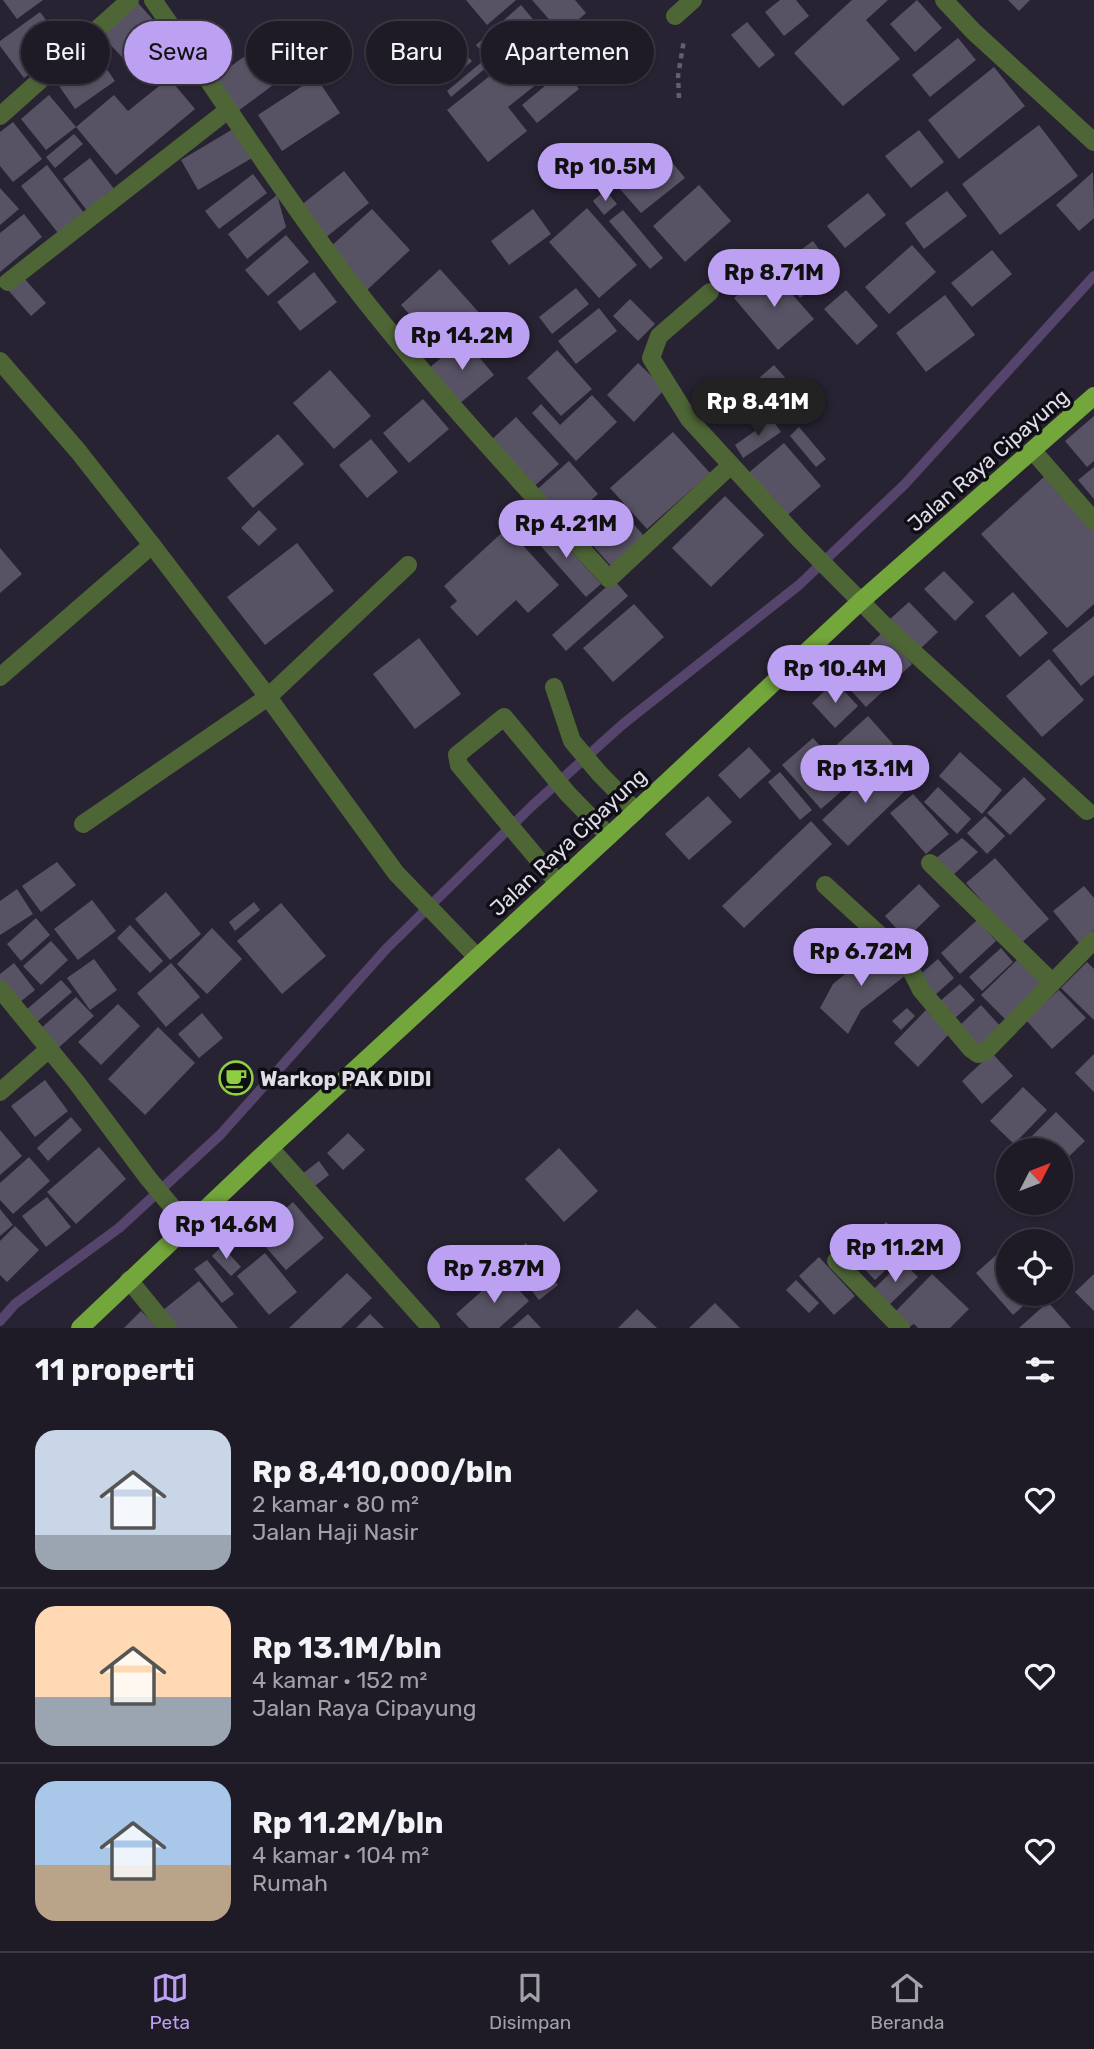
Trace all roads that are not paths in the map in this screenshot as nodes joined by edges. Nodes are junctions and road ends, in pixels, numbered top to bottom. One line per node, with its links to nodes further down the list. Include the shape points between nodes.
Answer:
1 (130, 0): 7 (street)
2 (153, 0): 6 (street)
3 (693, 0): 5 (street)
4 (944, 0): 8 (street)
5 (675, 16)
6 (228, 110): 9 (street); 14 (street, via 345,276 478,435 609,579)
7 (0, 116)
8 (1094, 142)
9 (8, 282)
10 (710, 292): 14 (street, via 659,336 651,358 689,419)
11 (0, 361): 16 (street)
12 (1094, 396): 13 (main road, Jalan Raya Cipayung)
13 (1033, 451): 15 (street); 18 (main road, Jalan Raya Cipayung)
14 (731, 465): 18 (street)
15 (1094, 521)
16 (152, 545): 19 (street); 21 (street)
17 (408, 565): 21 (street)
18 (861, 601): 22 (main road, Jalan Raya Cipayung); 23 (street)
19 (0, 677)
20 (554, 687): 22 (street, via 572,741)
21 (268, 697): 24 (street); 30 (street, via 396,873)
22 (636, 811): 25 (main road, Jalan Raya Cipayung)
23 (1087, 811)
24 (83, 824)
25 (609, 836): 27 (main road, Jalan Raya Cipayung); 27 (street, via 504,717 457,755 480,792)
26 (930, 863): 31 (street)
27 (558, 883): 30 (main road, Jalan Raya Cipayung)
28 (825, 885): 31 (street, via 896,950 921,990 978,1054)
29 (1094, 940): 31 (street)
30 (477, 957): 35 (main road, Jalan Raya Cipayung)
31 (1052, 982)
32 (0, 989): 33 (street)
33 (48, 1049): 34 (street); 36 (street)
34 (0, 1091)
35 (270, 1147): 36 (main road, Jalan Raya Cipayung); 41 (street)
36 (183, 1221): 38 (main road, Jalan Raya Cipayung)
37 (836, 1261): 42 (street)
38 (129, 1280): 39 (main road, Jalan Raya Cipayung); 40 (street)
39 (80, 1328)
40 (168, 1328)
41 (431, 1328)
42 (901, 1328)

